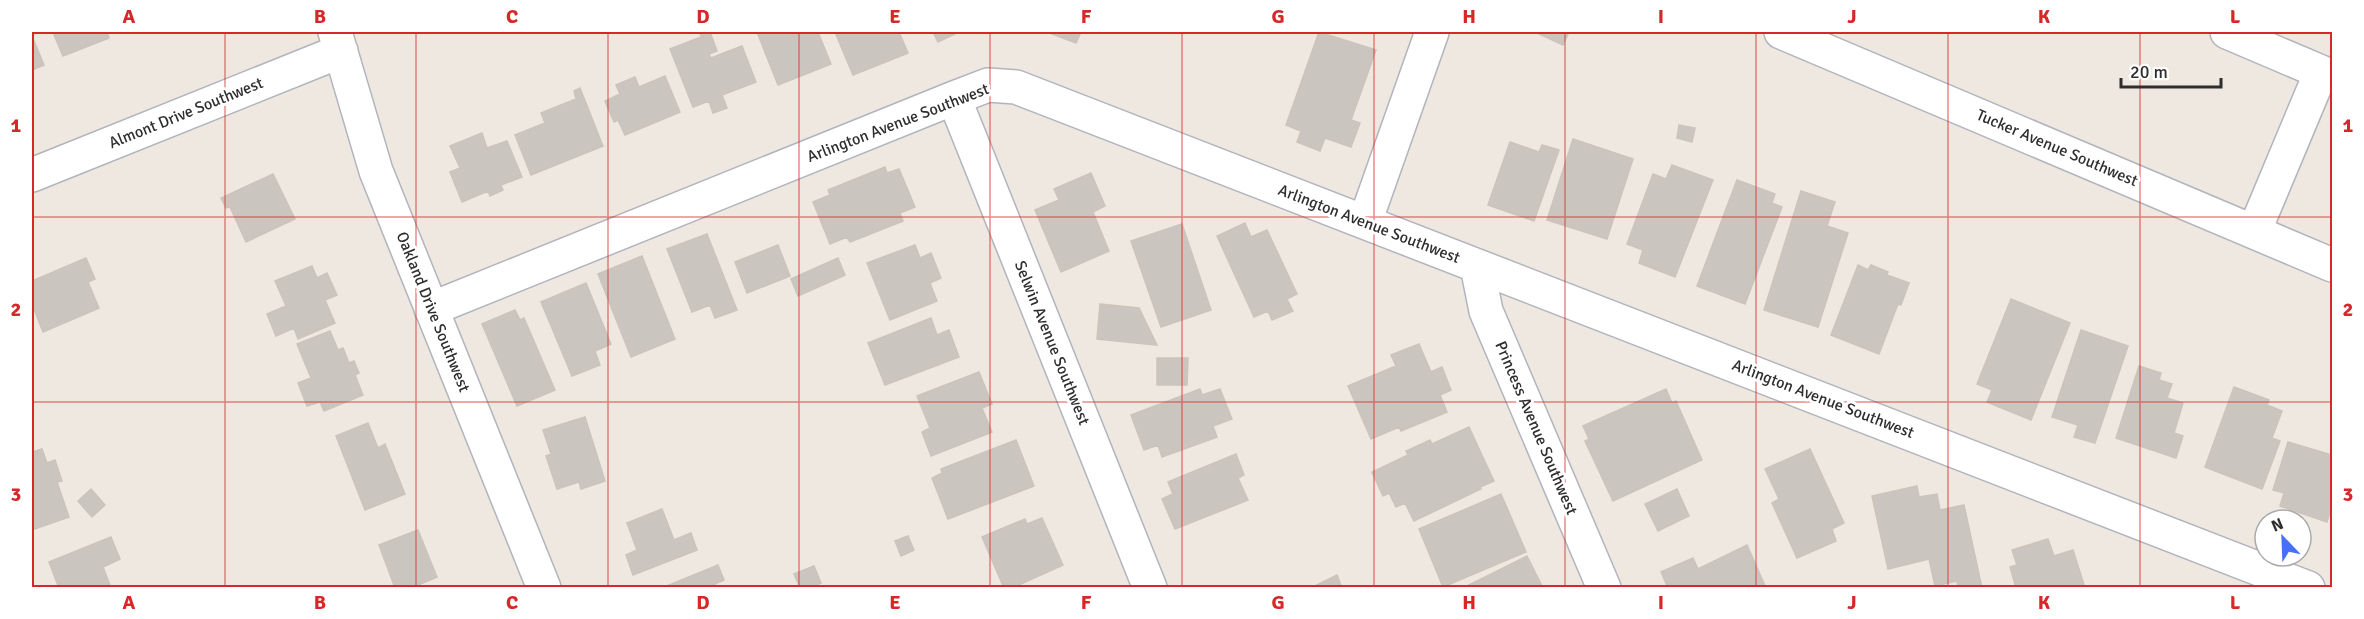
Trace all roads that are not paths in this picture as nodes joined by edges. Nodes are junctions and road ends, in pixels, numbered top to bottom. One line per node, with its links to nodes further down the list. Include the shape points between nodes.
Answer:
1 (1432, 32): 8 (street)
2 (1781, 32): 9 (street, Tucker Avenue Southwest)
3 (2227, 32): 5 (street)
4 (338, 41): 7 (street, Almont Drive Southwest); 12 (street, Oakland Drive Southwest, via 376,171)
5 (2326, 74): 9 (street)
6 (954, 98): 8 (street, Arlington Avenue Southwest, via 988,86 1016,87); 12 (street, Arlington Avenue Southwest); 14 (street, Selwin Avenue Southwest)
7 (32, 175)
8 (1365, 222): 11 (street, Arlington Avenue Southwest)
9 (2254, 232): 10 (street, Tucker Avenue Southwest)
10 (2332, 265)
11 (1477, 266): 15 (street, Princess Avenue Southwest, via 1486,312); 16 (street, Arlington Avenue Southwest)
12 (431, 309): 13 (street, Oakland Drive Southwest)
13 (544, 588)
14 (1150, 588)
15 (1604, 588)
16 (2308, 588)

